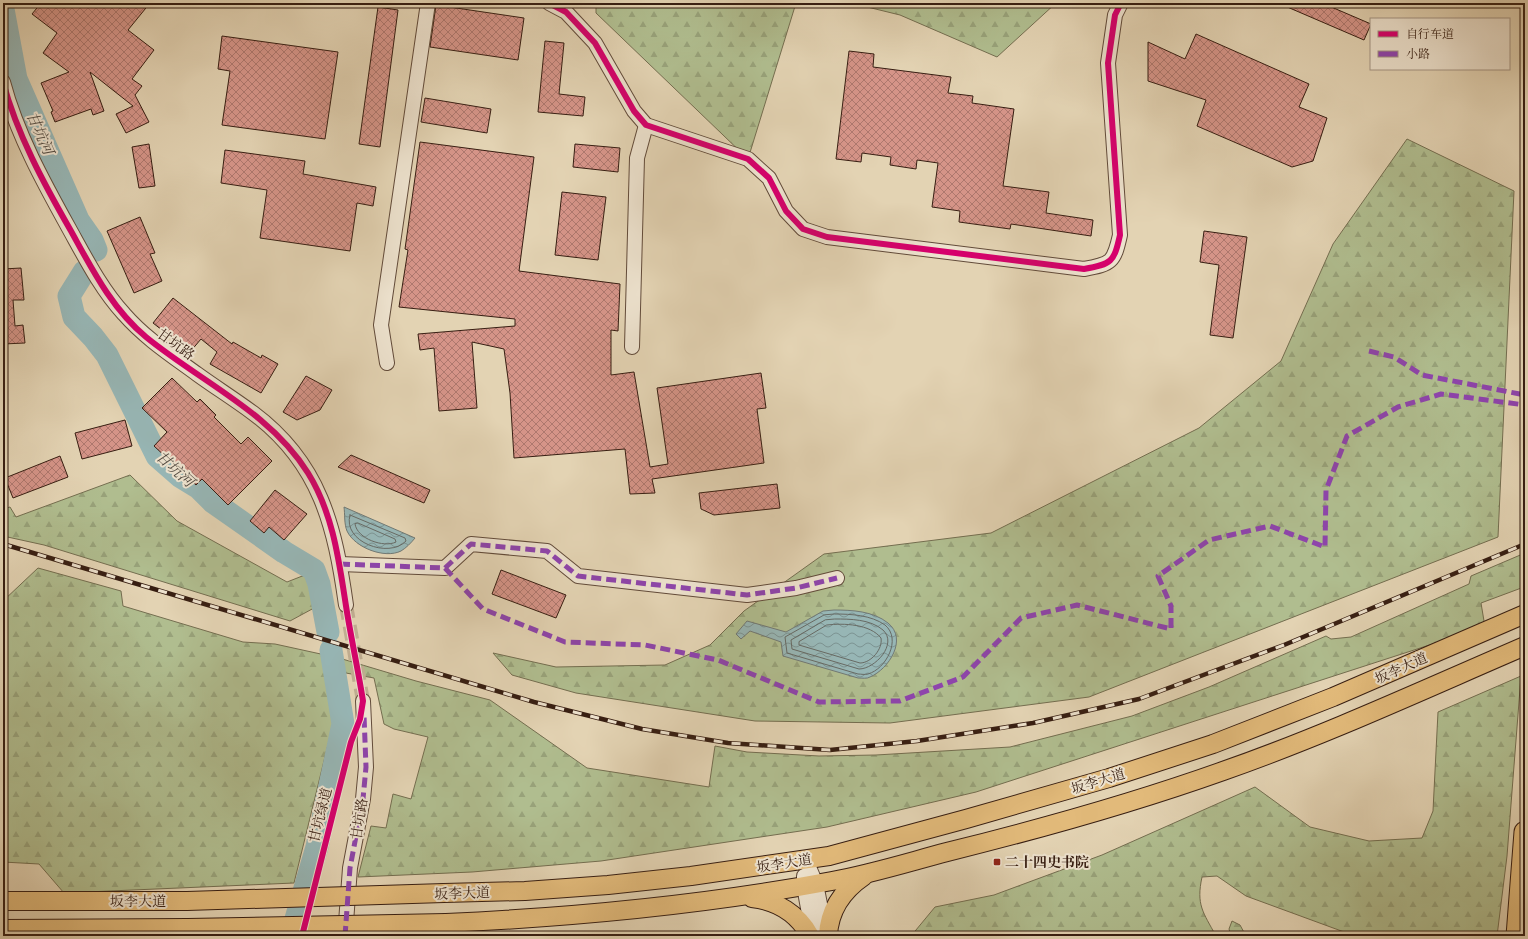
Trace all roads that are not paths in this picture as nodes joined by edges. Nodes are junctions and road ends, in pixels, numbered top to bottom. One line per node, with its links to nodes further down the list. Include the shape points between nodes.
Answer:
1 (428, 3): 7 (street, via 381,324)
2 (549, 3): 5 (street, via 566,12 595,43 634,111)
3 (1121, 3): 5 (street, via 1115,15 1108,63 1120,235 1115,256 1105,265 1084,269 827,237 802,228 786,211 770,178 748,158)
4 (3, 82): 8 (street, 甘坑路, via 11,110 48,189 84,258 103,288 123,314 146,336 253,413 293,451 317,488)
5 (646, 125): 6 (street, via 637,158)
6 (632, 347)
7 (388, 363)
8 (340, 564): 9 (street, via 445,568 470,544 547,551 578,576 747,595 796,588); 10 (street, 甘坑路)
9 (837, 578)
10 (346, 605)
11 (1525, 614): 15 (main road, 坂李大道, via 1334,697 1213,744 1109,778 966,819)
12 (1525, 646): 16 (main road, 坂李大道, via 1343,725 1224,771 1117,806)
13 (363, 701): 21 (street, 甘坑路, via 365,775 350,868)
14 (1525, 832): 24 (highway)
15 (806, 860): 17 (street); 19 (main road, 坂李大道, bridge, via 691,876 526,891 187,901)
16 (870, 872): 17 (main road, 坂李大道); 23 (main road, via 843,894 831,916)
17 (810, 885): 18 (main road, 坂李大道); 22 (street); 23 (street)
18 (742, 896): 20 (main road, 坂李大道, bridge, via 612,913 529,919 188,928); 22 (main road, via 775,903 789,911)
19 (3, 902)
20 (3, 929)
21 (345, 936)
22 (812, 936)
23 (827, 936)
24 (1516, 936)

